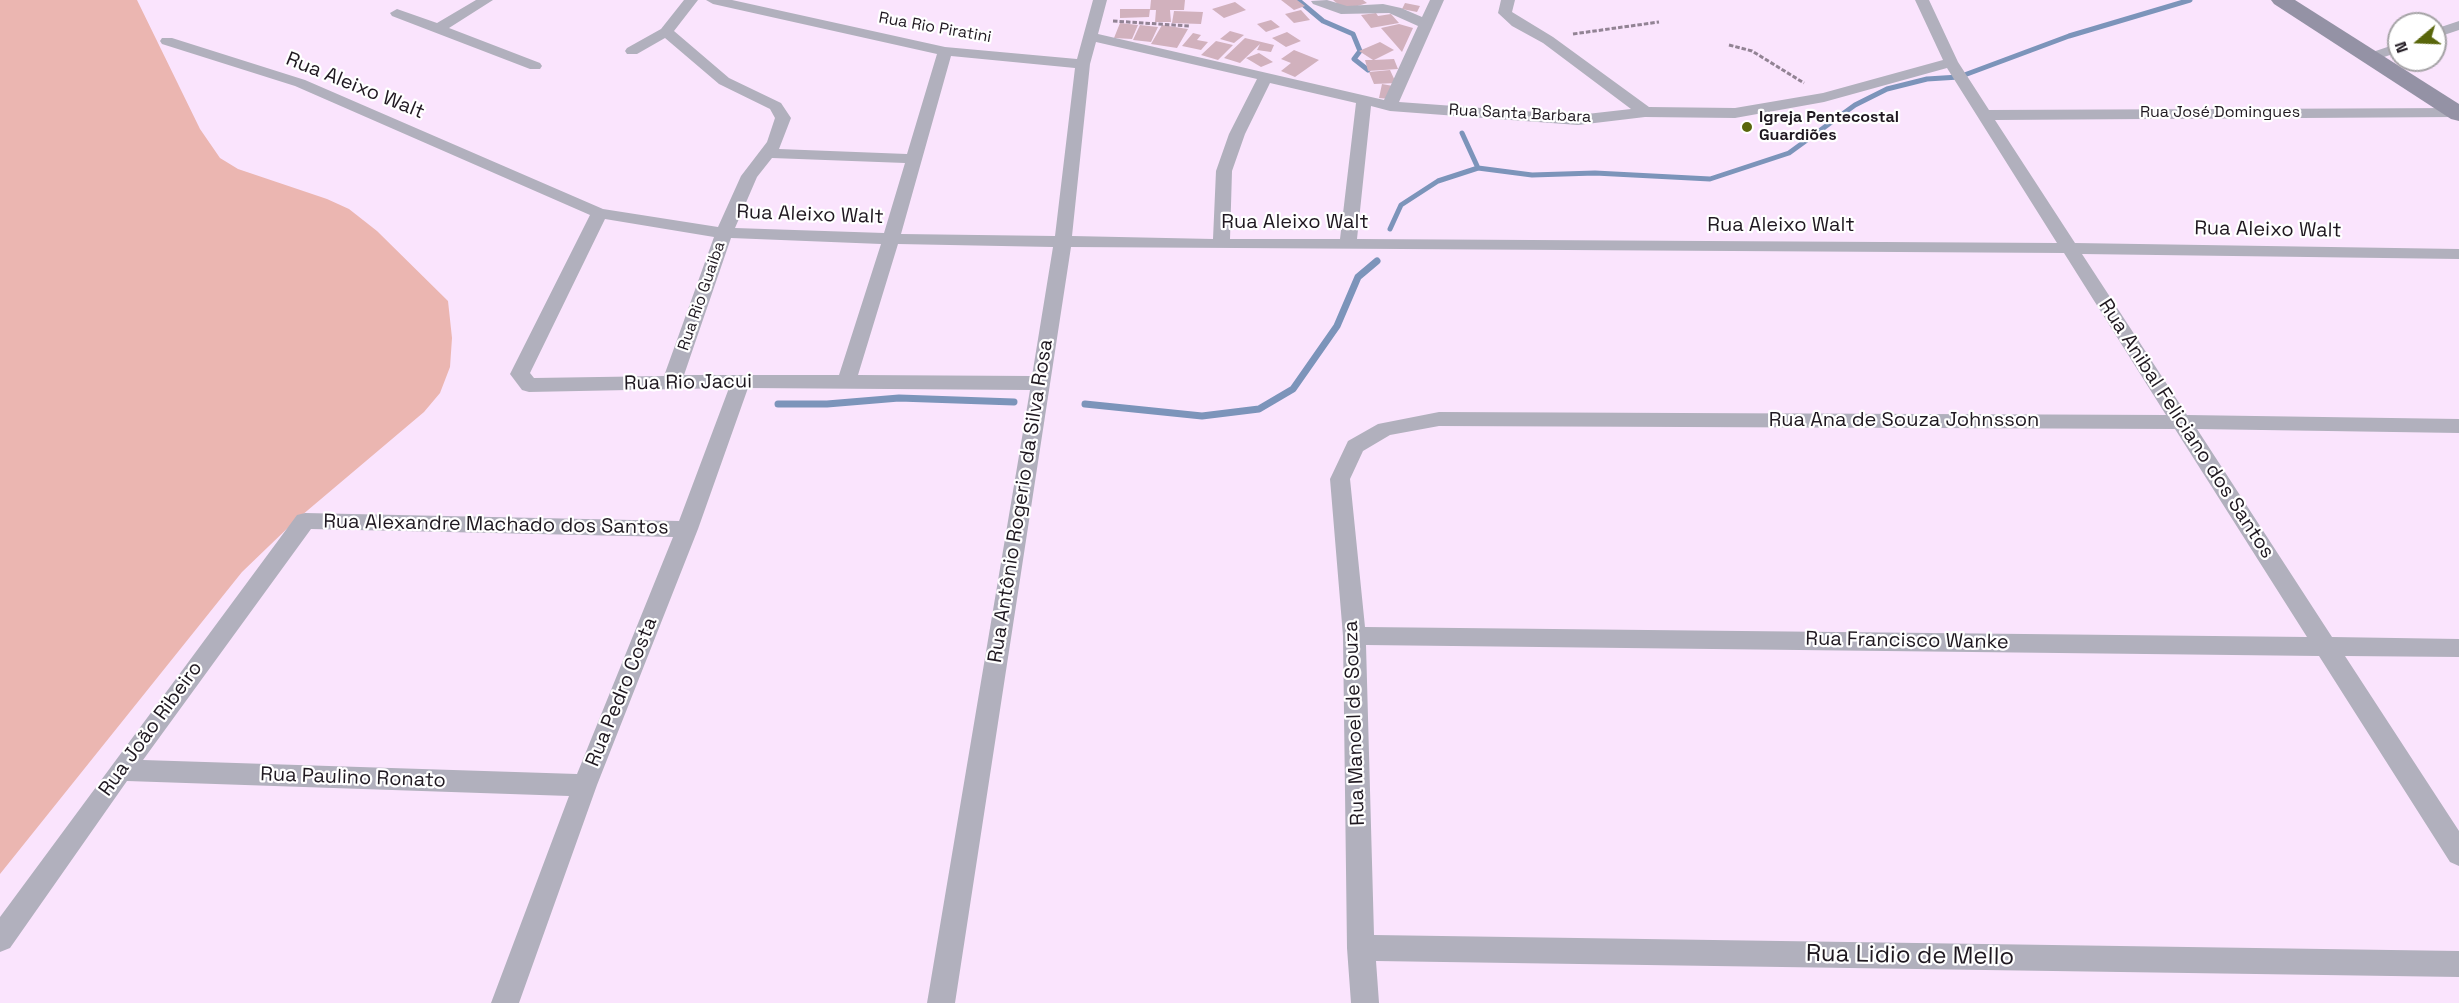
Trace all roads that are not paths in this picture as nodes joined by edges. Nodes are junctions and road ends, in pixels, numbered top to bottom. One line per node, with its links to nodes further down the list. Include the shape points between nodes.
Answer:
1 (486, 0): 12 (street)
2 (691, 0): 13 (street)
3 (713, 0): 16 (street, Rua Rio Piratini)
4 (1437, 0): 11 (street)
5 (1508, 0): 25 (street, via 1505,13 1517,23 1548,40)
6 (1922, 0): 19 (street, Rua Anibal Feliciano dos Santos)
7 (2281, 0): 18 (main road)
8 (1318, 1): 11 (street, via 1344,11 1388,9)
9 (397, 14): 12 (street)
10 (1095, 19): 20 (street, Rua Antônio Rogerio da Silva Rosa); 22 (street, Rua Santa Barbara)
11 (1426, 24): 24 (street)
12 (438, 29): 21 (street)
13 (666, 32): 15 (street); 28 (street, Rua Rio Guaiba, via 724,81 776,106 783,118 782,126)
14 (167, 41): 30 (street, Rua Aleixo Walt, via 300,83)
15 (632, 51)
16 (945, 51): 20 (street, Rua Rio Piratini); 29 (street)
17 (2387, 51): 18 (street)
18 (2369, 58): 26 (main road)
19 (1952, 62): 25 (street, Rua Santa Barbara, via 1824,97 1735,113); 27 (street, Rua Anibal Feliciano dos Santos)
20 (1083, 64): 33 (street, Rua Antônio Rogerio da Silva Rosa)
21 (535, 66)
22 (1266, 76): 23 (street, Rua Santa Barbara); 34 (street, via 1237,134 1224,171)
23 (1364, 101): 24 (street, Rua Santa Barbara); 35 (street)
24 (1390, 106): 25 (street, Rua Santa Barbara, via 1578,120)
25 (1645, 112)
26 (2457, 113): 27 (street, Rua José Domingues)
27 (1984, 115): 36 (street, Rua Anibal Feliciano dos Santos)
28 (769, 153): 29 (street); 31 (street, Rua Rio Guaiba, via 749,176)
29 (914, 159): 32 (street)
30 (598, 213): 31 (street, Rua Aleixo Walt); 41 (street, Rua Rio Jacui, via 520,374 529,385)
31 (724, 233): 32 (street, Rua Aleixo Walt); 41 (street, Rua Rio Guaiba)
32 (891, 239): 33 (street, Rua Aleixo Walt); 39 (street)
33 (1063, 241): 34 (street, Rua Aleixo Walt); 40 (street, Rua Antônio Rogerio da Silva Rosa)
34 (1221, 244): 35 (street, Rua Aleixo Walt)
35 (1348, 245): 36 (street, Rua Aleixo Walt)
36 (2069, 248): 37 (street, Rua Aleixo Walt); 42 (street, Rua Anibal Feliciano dos Santos)
37 (2459, 254)
38 (741, 381): 39 (street, Rua Rio Jacui); 41 (street, Rua Rio Jacui); 46 (street, Rua Pedro Costa)
39 (846, 382): 40 (street, Rua Rio Jacui)
40 (1040, 383): 57 (street, Rua Antônio Rogerio da Silva Rosa)
41 (671, 384)
42 (2182, 422): 43 (street, Rua Ana de Souza Johnsson); 44 (street, Rua Ana de Souza Johnsson, via 1439,419 1384,429); 48 (street, Rua Anibal Feliciano dos Santos)
43 (2459, 426)
44 (1355, 446): 47 (street, Rua Manoel de Souza, via 1340,479)
45 (305, 521): 46 (street, Rua Alexandre Machado dos Santos); 50 (street, Rua João Ribeiro)
46 (687, 530): 51 (street, Rua Pedro Costa)
47 (1354, 636): 48 (street, Rua Francisco Wanke); 54 (street, Rua Manoel de Souza)
48 (2325, 645): 49 (street, Rua Francisco Wanke); 52 (street, Rua Anibal Feliciano dos Santos)
49 (2459, 648)
50 (121, 770): 51 (street, Rua Paulino Ronato); 53 (street, Rua João Ribeiro)
51 (585, 785): 56 (street, Rua Pedro Costa)
52 (2459, 854)
53 (0, 939)
54 (1361, 948): 55 (street, Rua Lidio de Mello); 58 (street, Rua Manoel de Souza)
55 (2459, 964)
56 (505, 1003)
57 (941, 1003)
58 (1365, 1003)

